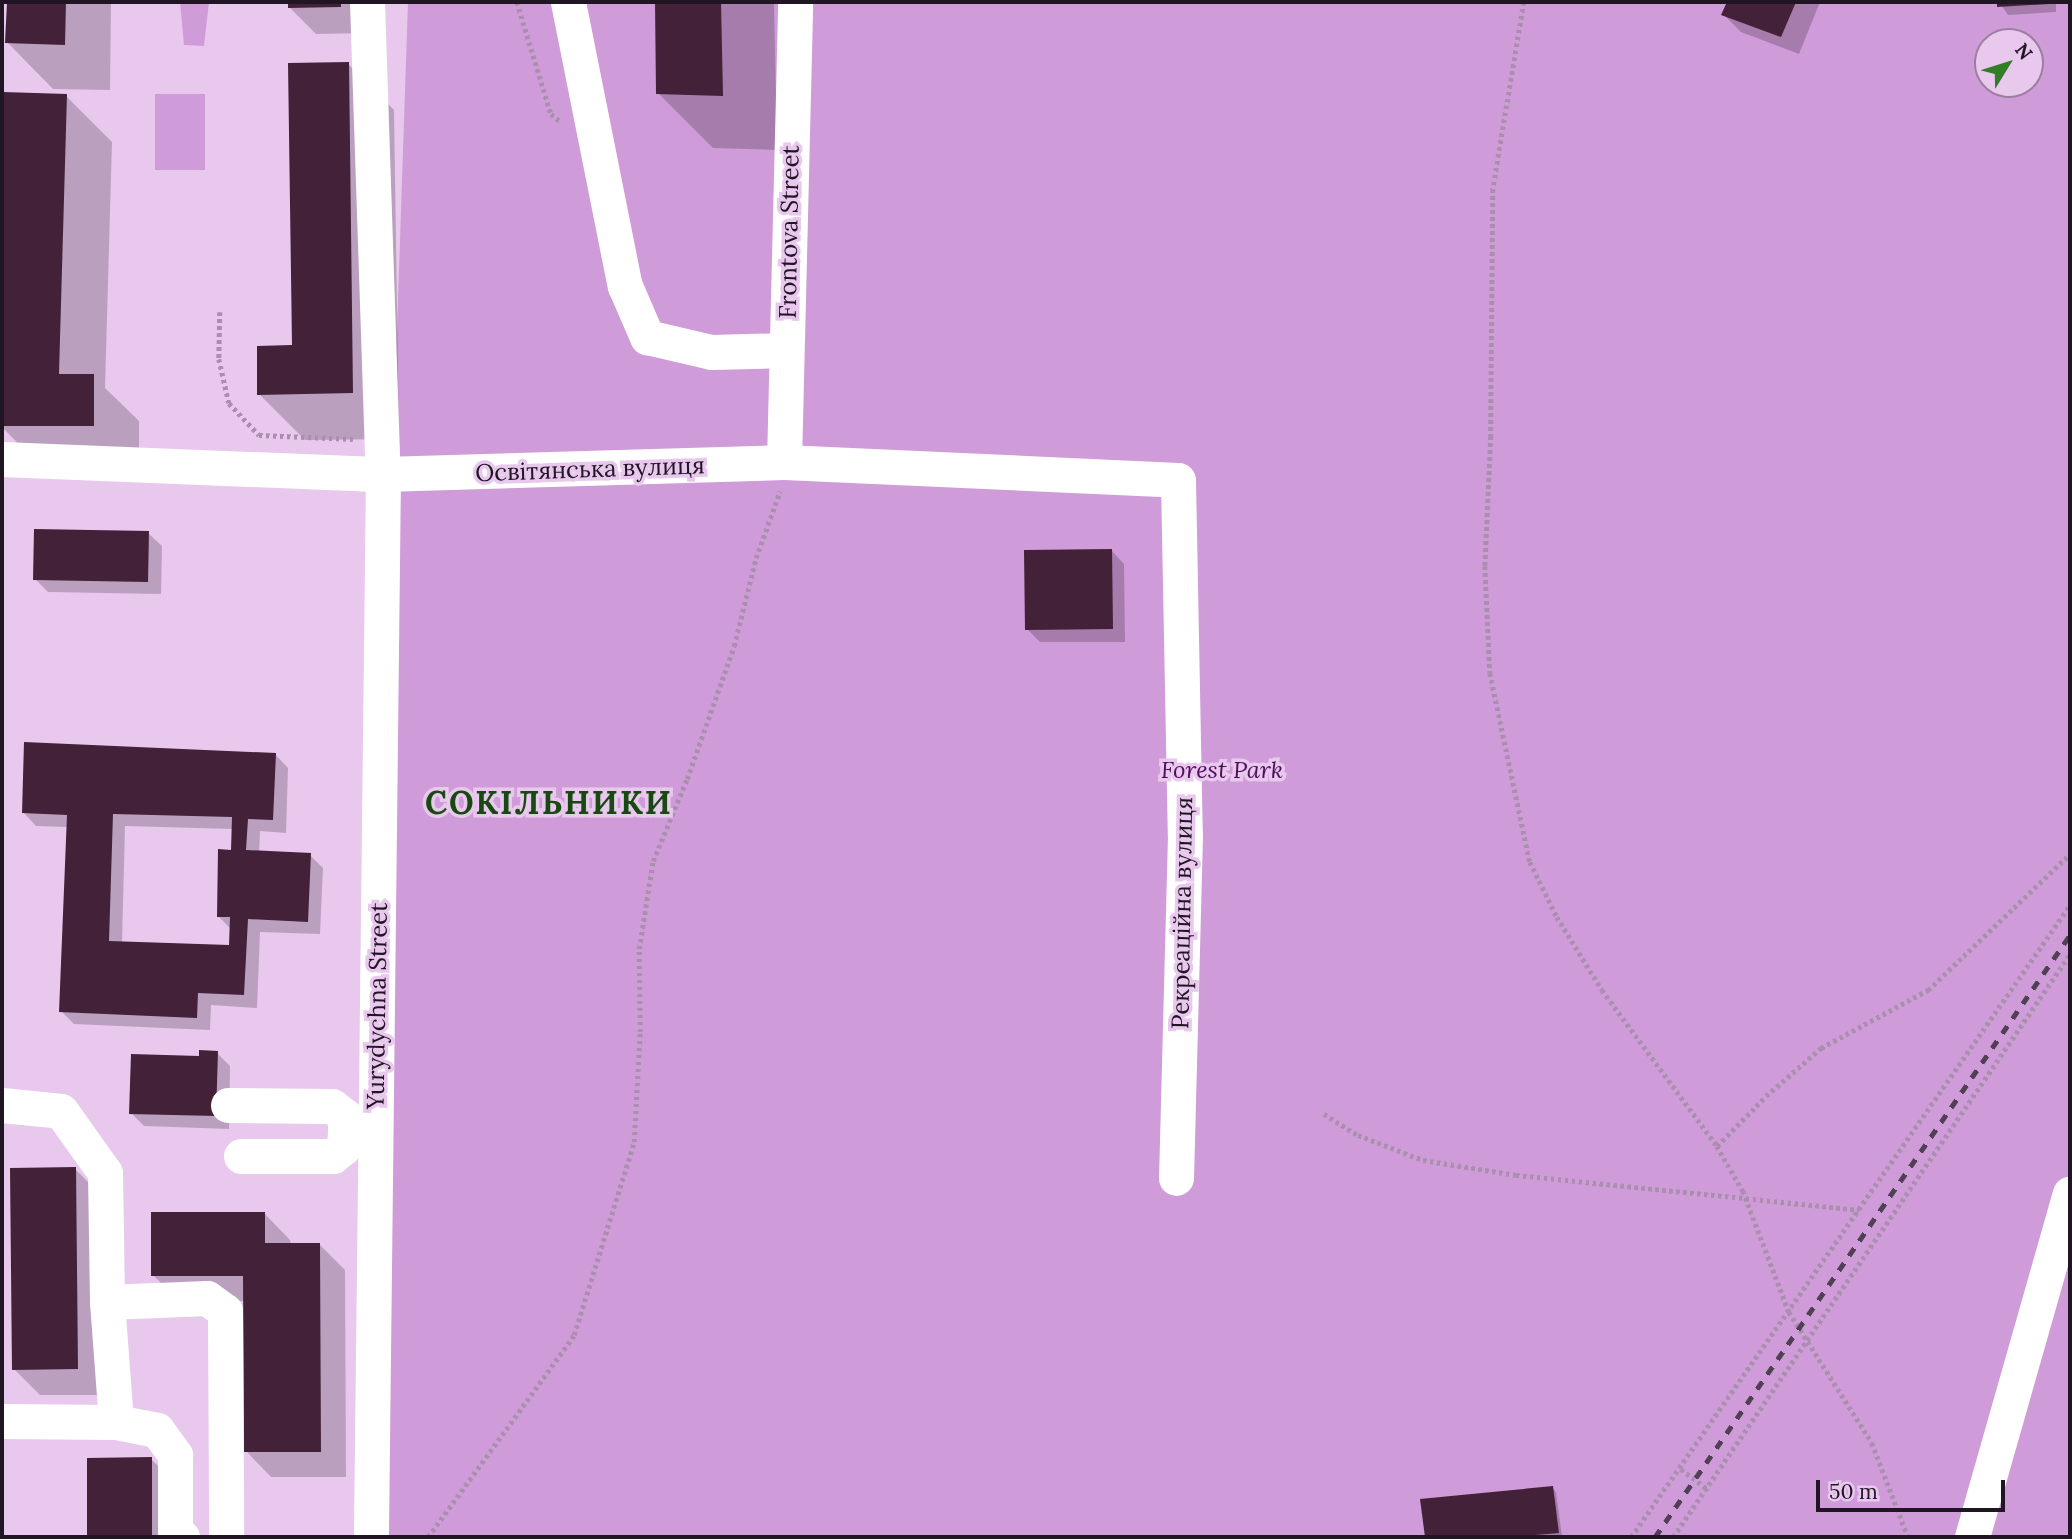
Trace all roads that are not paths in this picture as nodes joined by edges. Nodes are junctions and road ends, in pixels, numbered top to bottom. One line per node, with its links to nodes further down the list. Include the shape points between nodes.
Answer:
1 (367, 2): 5 (street, Yurydychna Street)
2 (568, 2): 4 (street, via 625,286 647,337 710,352)
3 (795, 2): 4 (street, Frontova Street)
4 (786, 350): 7 (street, Frontova Street)
5 (382, 458): 6 (street, Освітянська вулиця); 7 (street, Освітянська вулиця); 11 (street, Yurydychna Street)
6 (2, 459)
7 (784, 462): 8 (street, Освітянська вулиця)
8 (1178, 480): 13 (street, Рекреаційна вулиця, via 1185,835)
9 (2, 1105): 15 (street, via 61,1111 105,1173)
10 (228, 1105): 11 (street, via 332,1106)
11 (360, 1133): 12 (street, via 333,1156); 20 (street, Yurydychna Street)
12 (241, 1156)
13 (1176, 1178)
14 (2068, 1204): 21 (street)
15 (107, 1302): 17 (street); 19 (street, via 207,1298 225,1311)
16 (2, 1421): 17 (street)
17 (116, 1422): 18 (street, via 157,1430 175,1455 175,1530)
18 (182, 1537)
19 (226, 1537)
20 (371, 1537)
21 (1972, 1537)

